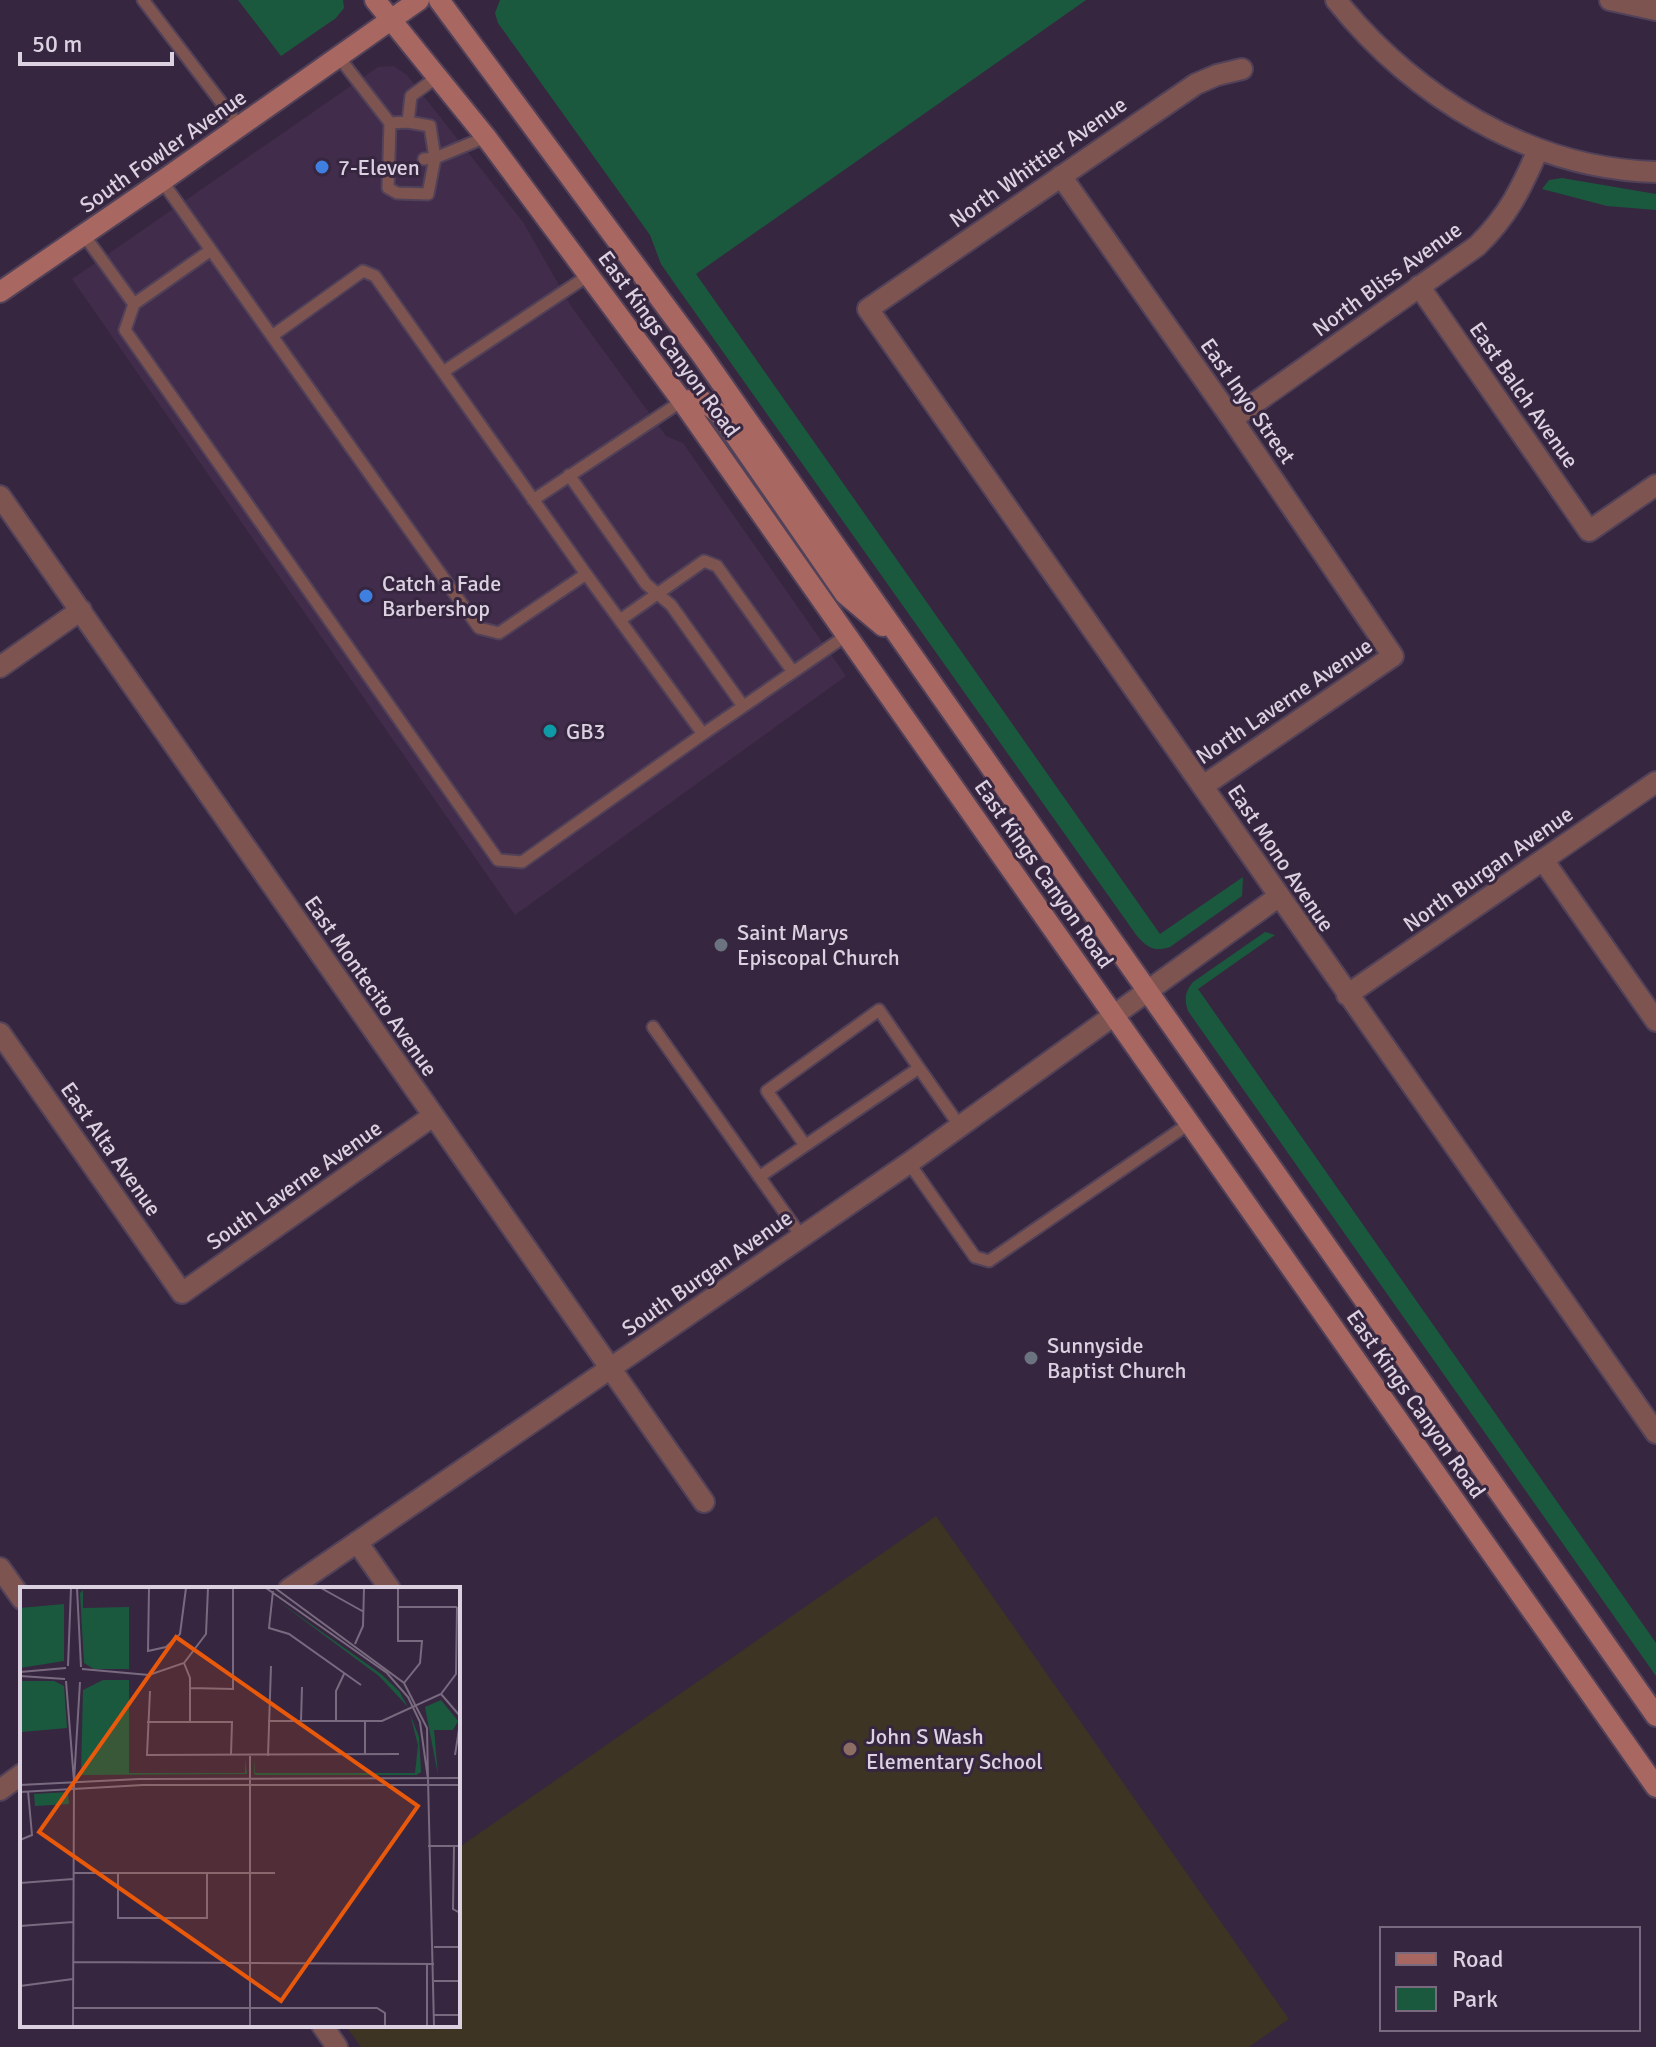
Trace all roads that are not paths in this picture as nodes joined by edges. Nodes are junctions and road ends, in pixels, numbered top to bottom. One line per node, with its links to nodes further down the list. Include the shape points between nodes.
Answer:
1 (143, 0): 14 (lane)
2 (375, 0): 8 (main road, East Kings Canyon Road)
3 (419, 0): 8 (main road, South Fowler Avenue)
4 (439, 0): 41 (main road, East Kings Canyon Road, via 701,354)
5 (1336, 0): 16 (street, via 1359,30 1441,100)
6 (1610, 0): 7 (street)
7 (1656, 10)
8 (391, 20): 9 (main road, South Fowler Avenue); 11 (main road, East Kings Canyon Road)
9 (338, 56): 13 (lane); 14 (main road, South Fowler Avenue)
10 (1242, 69): 19 (street, North Whittier Avenue, via 1196,84)
11 (437, 77): 12 (lane, via 411,96); 15 (main road, East Kings Canyon Road)
12 (408, 122): 13 (lane); 17 (lane, via 430,126)
13 (390, 123): 17 (lane, via 395,158 388,188 428,194)
14 (240, 127): 20 (main road, South Fowler Avenue)
15 (486, 137): 17 (lane); 23 (main road, East Kings Canyon Road)
16 (1538, 150): 18 (street, via 1609,168); 24 (street, North Bliss Avenue, via 1515,202 1497,226)
17 (429, 158)
18 (1656, 172)
19 (1061, 176): 27 (street, North Whittier Avenue); 31 (street, East Inyo Street)
20 (162, 181): 21 (main road, South Fowler Avenue); 22 (lane)
21 (84, 235): 25 (main road, South Fowler Avenue); 26 (lane)
22 (211, 250): 26 (lane); 28 (lane)
23 (589, 275): 29 (lane); 30 (main road, East Kings Canyon Road)
24 (1419, 286): 31 (street, North Bliss Avenue); 33 (street, East Balch Avenue, via 1589,531)
25 (0, 292)
26 (134, 304): 46 (lane, via 125,330 498,860 522,862)
27 (868, 309): 48 (street, East Mono Avenue)
28 (272, 336): 29 (lane, via 363,271 375,276); 36 (lane, via 479,628 499,633)
29 (443, 372): 35 (lane)
30 (682, 401): 32 (lane); 40 (main road, East Kings Canyon Road); 41 (main road, via 700,399 721,415 845,594)
31 (1232, 419): 42 (street, East Inyo Street)
32 (569, 475): 35 (lane); 37 (lane)
33 (1656, 485)
34 (0, 496): 38 (street, East Montecito Avenue)
35 (533, 500): 36 (lane)
36 (586, 574): 39 (lane)
37 (657, 593): 39 (lane); 44 (lane, via 704,561 717,566); 45 (lane)
38 (81, 610): 43 (street); 58 (street, East Montecito Avenue)
39 (620, 620): 46 (lane)
40 (847, 635): 44 (lane); 53 (main road, East Kings Canyon Road)
41 (905, 644): 51 (main road, East Kings Canyon Road)
42 (1393, 656): 48 (street, North Laverne Avenue)
43 (0, 667)
44 (793, 672): 45 (lane)
45 (743, 706): 46 (lane)
46 (703, 734)
47 (1656, 782): 49 (street, North Burgan Avenue)
48 (1203, 786): 50 (street, East Mono Avenue)
49 (1543, 860): 52 (street, North Burgan Avenue); 54 (street)
50 (1278, 897): 51 (street); 52 (street, East Mono Avenue)
51 (1146, 989): 53 (street, South Burgan Avenue); 74 (main road, East Kings Canyon Road)
52 (1347, 995): 67 (street, East Mono Avenue)
53 (1113, 1013): 59 (main road, East Kings Canyon Road); 60 (street, South Burgan Avenue)
54 (1656, 1021)
55 (653, 1027): 63 (lane)
56 (0, 1033): 65 (street, East Alta Avenue)
57 (919, 1068): 60 (lane); 61 (lane); 61 (lane, via 879,1010 767,1091)
58 (433, 1116): 65 (street, South Laverne Avenue); 66 (street, East Montecito Avenue)
59 (1190, 1123): 62 (lane, via 989,1261 975,1257); 76 (main road, East Kings Canyon Road)
60 (959, 1125): 62 (street, South Burgan Avenue)
61 (805, 1145): 63 (lane)
62 (909, 1163): 64 (street, South Burgan Avenue)
63 (759, 1177): 64 (lane)
64 (802, 1237): 66 (street, South Burgan Avenue)
65 (182, 1293)
66 (609, 1370): 68 (street, East Montecito Avenue); 69 (street, South Burgan Avenue)
67 (1656, 1433)
68 (704, 1502)
69 (357, 1542): 71 (street, South Burgan Avenue); 72 (street)
70 (0, 1568): 73 (street)
71 (292, 1587)
72 (389, 1587)
73 (20, 1596)
74 (1656, 1716)
75 (20, 1775): 77 (street)
76 (1656, 1787)
77 (0, 1790)
78 (323, 2027): 79 (street)
79 (337, 2047)

